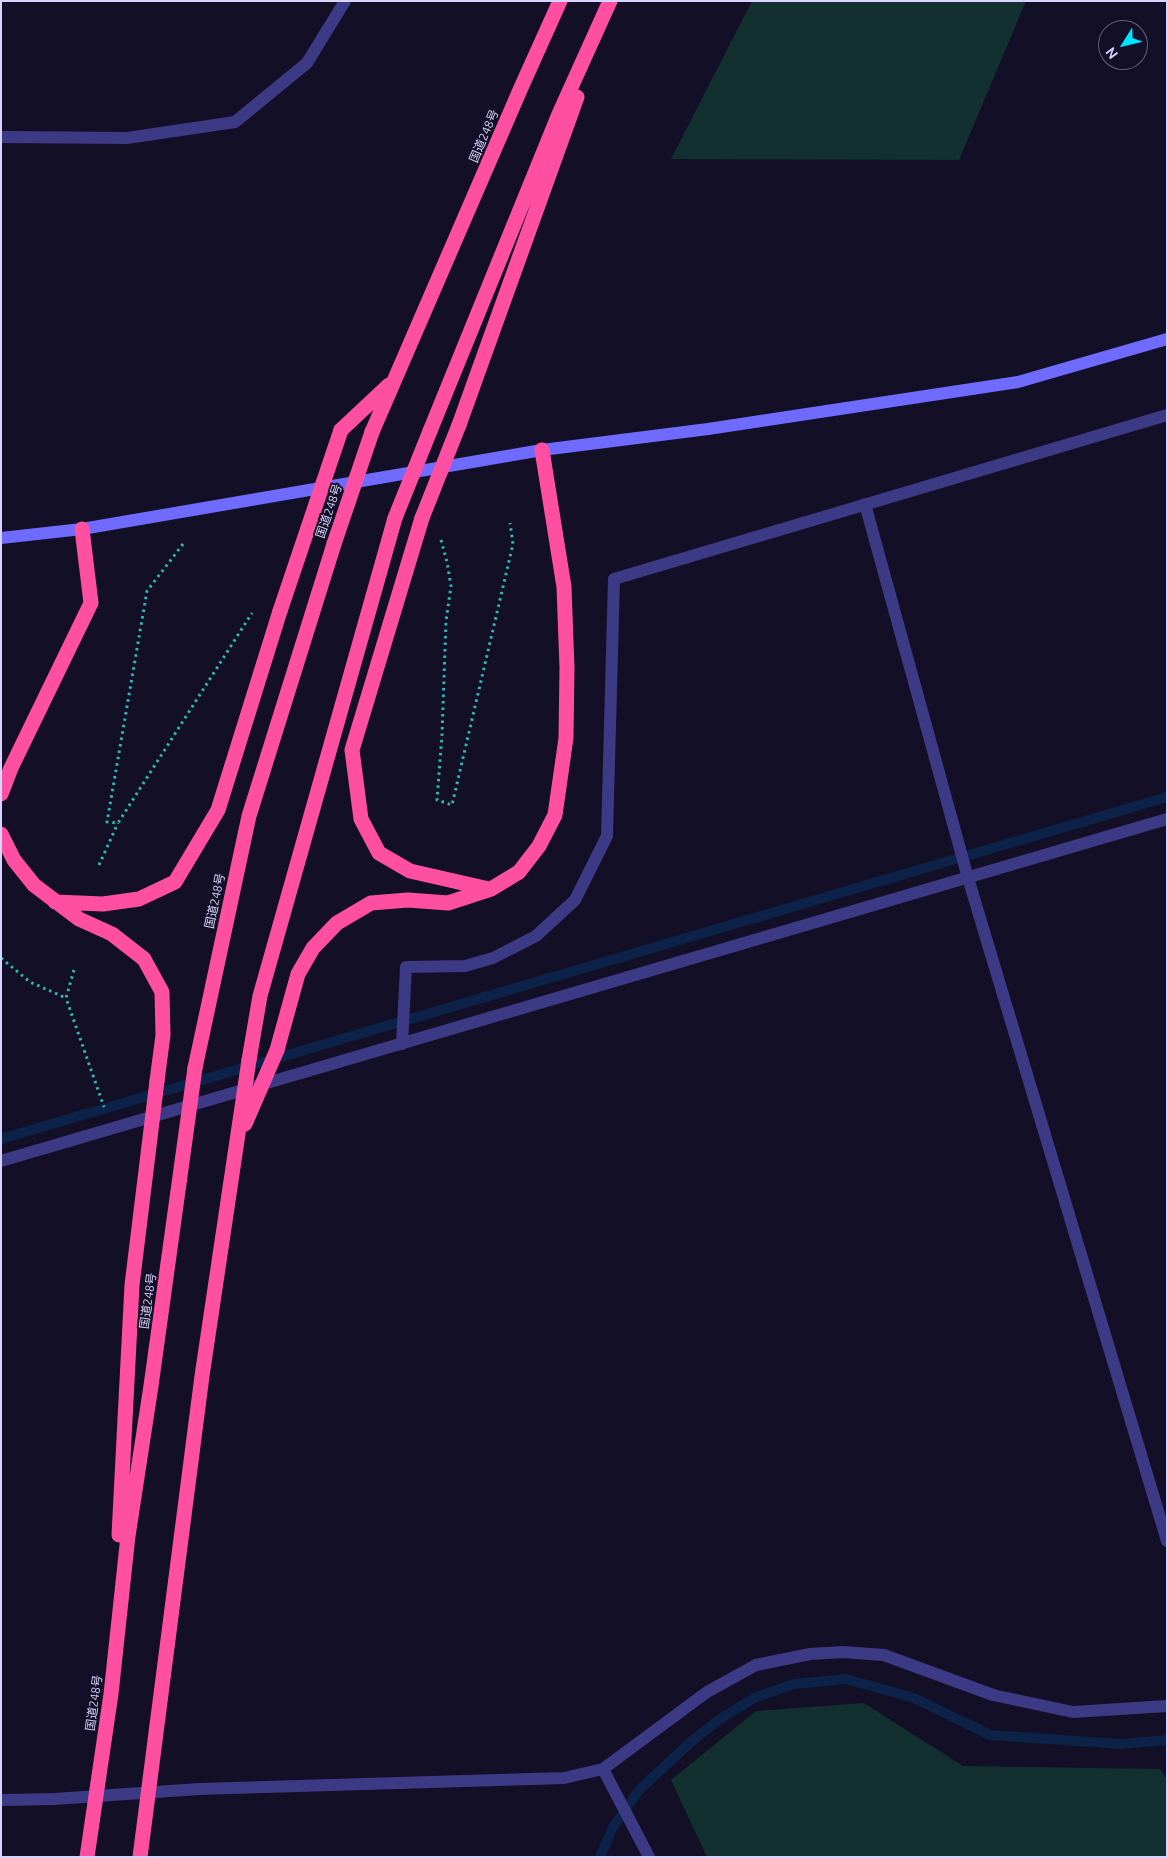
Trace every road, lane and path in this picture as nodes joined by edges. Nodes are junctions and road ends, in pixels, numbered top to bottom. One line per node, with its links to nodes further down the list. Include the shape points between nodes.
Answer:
1 (345, 1): 4 (street, via 307,63 235,122 127,138)
2 (560, 1): 6 (highway, 国道248号)
3 (610, 1): 22 (highway, bridge, via 459,425 422,518 352,750 361,820 379,853 410,871); 29 (highway, bridge, via 559,114 395,518 260,996)
4 (1, 137)
5 (1167, 339): 8 (street, via 1018,382 708,429)
6 (395, 380): 23 (highway, bridge, via 342,430 280,611 218,810 175,882 139,899 103,904); 32 (highway, 国道248号, bridge, via 372,432 334,544 249,816 195,1068 128,1536)
7 (1167, 415): 9 (street)
8 (542, 450): 11 (street); 22 (highway, via 564,587 566,738 555,815 539,846 518,872)
9 (865, 504): 21 (street); 27 (street, via 614,579 607,836 575,900 536,936 493,958 465,966 406,968)
10 (510, 523): 12 (path, via 513,544 452,805 437,800 446,621 451,586)
11 (82, 529): 13 (street); 16 (highway, via 90,603)
12 (439, 532)
13 (1, 538)
14 (183, 544): 18 (path, via 147,591 107,822)
15 (256, 607): 18 (path)
16 (1, 794)
17 (1167, 820): 21 (street)
18 (118, 823): 20 (path)
19 (1, 834): 23 (highway, via 14,860 34,885)
20 (99, 866)
21 (968, 878): 27 (street); 31 (street)
22 (491, 889): 29 (highway, bridge, via 448,903 408,900 370,903 337,923 313,948 298,974 277,1050)
23 (55, 902): 32 (highway, bridge, via 79,919 112,934 144,959 162,992 163,1035 132,1285)
24 (1, 958): 26 (path, via 30,982)
25 (74, 970): 26 (path)
26 (66, 998): 28 (path)
27 (402, 1044): 30 (street)
28 (99, 1095)
29 (236, 1145): 37 (highway, bridge, via 202,1376)
30 (1, 1161)
31 (1167, 1541)
32 (111, 1694): 36 (highway, 国道248号, bridge)
33 (1167, 1706): 34 (street, via 1073,1712 993,1695 884,1655 810,1654 756,1665 707,1692)
34 (604, 1769): 35 (street, via 564,1778 199,1789); 38 (street)
35 (1, 1800)
36 (87, 1857)
37 (140, 1857)
38 (649, 1857)

